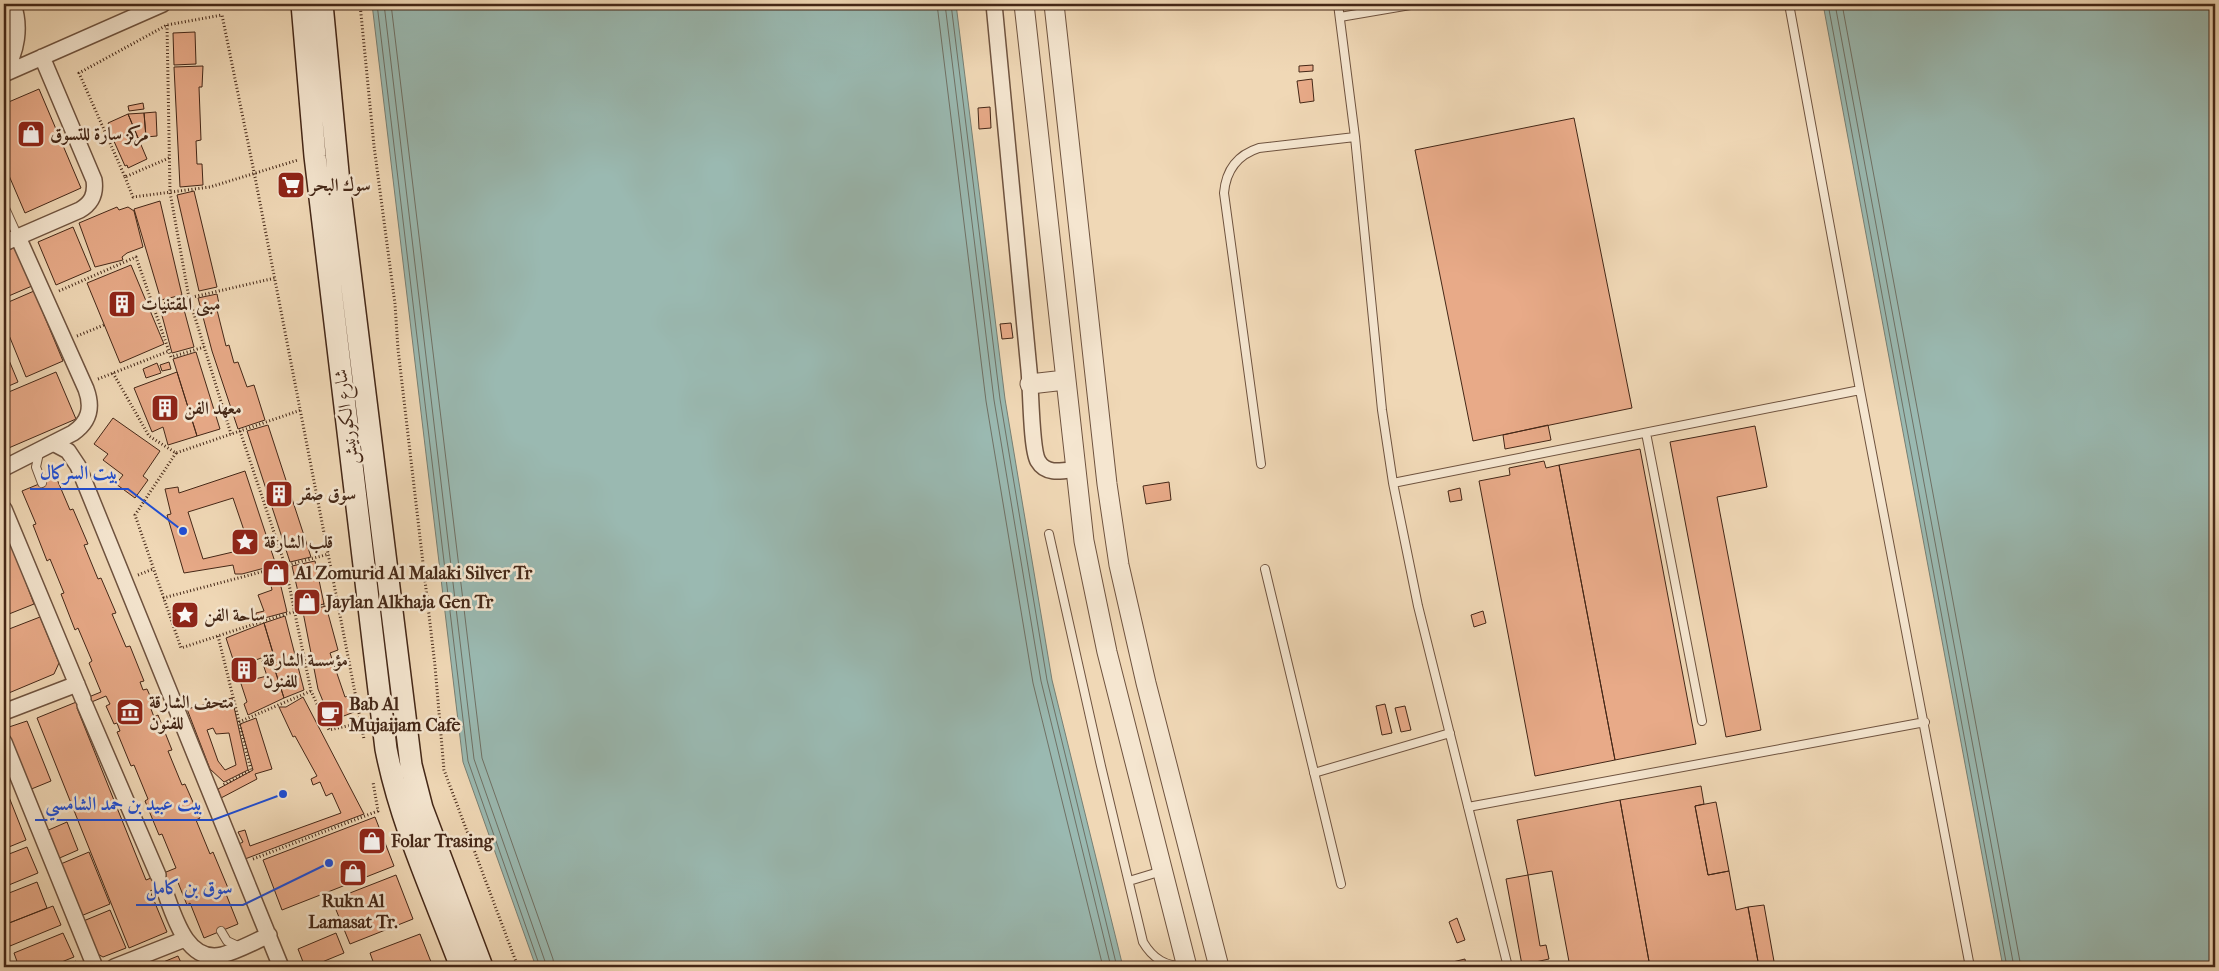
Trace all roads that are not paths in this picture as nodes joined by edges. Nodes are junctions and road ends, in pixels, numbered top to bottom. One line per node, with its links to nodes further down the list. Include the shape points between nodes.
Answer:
1 (13, 4): 13 (street, via 17,19 16,43)
2 (163, 4): 12 (street)
3 (302, 4): 49 (main road, شارع الكورنيش, via 315,156 386,749 404,821)
4 (322, 4): 50 (main road, شارع الكورنيش, via 340,193 411,765 422,808)
5 (994, 4): 18 (street)
6 (1024, 4): 17 (street)
7 (1054, 4): 52 (street, via 1118,557 1146,684)
8 (1338, 4): 11 (lane)
9 (1416, 4): 11 (lane)
10 (1789, 4): 19 (lane)
11 (1340, 17): 14 (lane)
12 (42, 57): 13 (street); 16 (street, via 94,180 94,194 86,207)
13 (4, 73)
14 (1355, 137): 22 (lane, via 1254,149 1233,164 1225,183); 26 (lane, via 1381,400)
15 (4, 206): 16 (lane)
16 (11, 240): 21 (street, via 45,297 90,399 87,419 77,430)
17 (1065, 380): 18 (street); 24 (street)
18 (1030, 384): 24 (street, via 1035,452 1039,463 1054,472)
19 (1860, 390): 20 (lane); 33 (lane)
20 (1646, 433): 26 (lane); 32 (lane)
21 (48, 446): 23 (street); 25 (lane, via 36,460); 43 (street, via 68,451 78,466)
22 (1261, 464)
23 (4, 468)
24 (1075, 469): 39 (street, via 1098,616)
25 (42, 483)
26 (1393, 483): 34 (lane, via 1409,566)
27 (4, 509): 30 (street)
28 (1050, 534): 40 (lane)
29 (1265, 569): 37 (lane)
30 (77, 684): 31 (street); 44 (street)
31 (4, 712)
32 (1702, 721)
33 (1924, 722): 38 (lane); 54 (lane)
34 (1450, 733): 37 (lane); 38 (lane)
35 (4, 742): 36 (street)
36 (10, 773): 46 (street)
37 (1314, 773): 41 (lane)
38 (1468, 807): 53 (lane)
39 (1162, 871): 40 (lane); 51 (street)
40 (1129, 881): 51 (lane, via 1148,951 1165,964)
41 (1341, 884)
42 (221, 931): 45 (lane, via 232,944)
43 (269, 936): 45 (street); 48 (street)
44 (185, 939): 45 (street, via 196,951 212,956); 47 (street)
45 (243, 947)
46 (95, 967)
47 (114, 967)
48 (281, 967)
49 (461, 967)
50 (482, 967)
51 (1187, 967)
52 (1218, 967)
53 (1508, 967)
54 (1970, 967)

